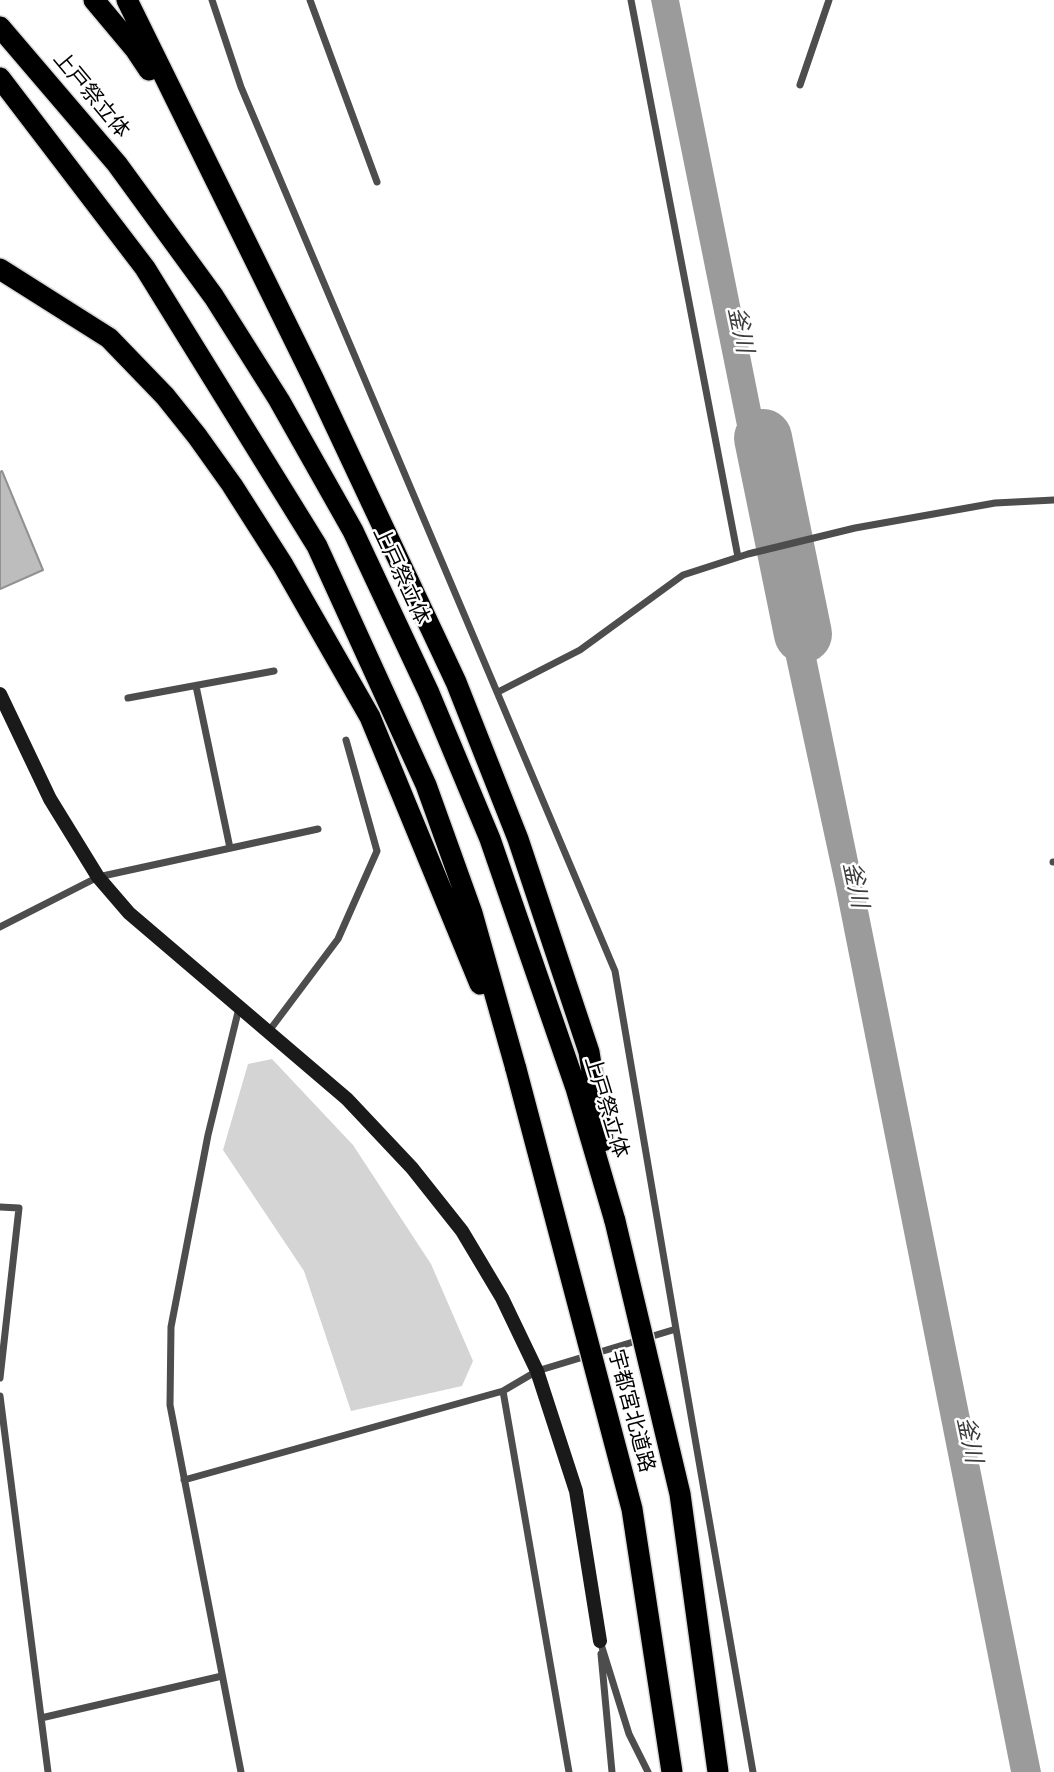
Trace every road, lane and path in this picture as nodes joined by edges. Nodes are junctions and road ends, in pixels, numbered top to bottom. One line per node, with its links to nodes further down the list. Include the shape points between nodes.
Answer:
1 (94, 0): 10 (highway, via 135,48)
2 (127, 0): 10 (highway)
3 (212, 0): 17 (street, via 242,87)
4 (310, 0): 11 (street)
5 (631, 0): 14 (street)
6 (829, 0): 9 (street)
7 (0, 27): 29 (highway, 上戸祭立体, via 117,164 214,297 353,531 490,839 576,1088)
8 (0, 78): 27 (highway, via 145,268 317,546 426,785 472,913)
9 (800, 85)
10 (214, 173): 29 (highway, via 456,682 518,839 589,1052)
11 (377, 181)
12 (0, 269): 27 (highway, via 109,338 165,396 283,565 370,718)
13 (1054, 500): 14 (street, via 995,503 855,528)
14 (738, 557): 17 (street, via 683,575 580,650)
15 (274, 671): 16 (street)
16 (196, 686): 19 (street); 22 (street)
17 (498, 692): 30 (street, via 615,971)
18 (0, 694): 23 (street, via 50,799)
19 (128, 698)
20 (346, 740): 26 (street, via 377,851 338,939)
21 (318, 829): 22 (street)
22 (230, 848): 23 (street)
23 (98, 877): 24 (street); 25 (street, via 129,913)
24 (0, 927)
25 (239, 1008): 26 (street); 35 (street, via 208,1135 172,1327 170,1405)
26 (269, 1031): 31 (street, via 348,1100 412,1168 462,1231 502,1298)
27 (516, 1069): 44 (highway, 宇都宮北道路, bridge, via 632,1509)
28 (0, 1207): 32 (street, via 19,1208)
29 (615, 1221): 45 (highway, 宇都宮北道路, bridge, via 680,1494)
30 (676, 1329): 31 (street); 46 (street)
31 (537, 1371): 33 (street); 36 (street, via 576,1492)
32 (0, 1378)
33 (503, 1391): 35 (street); 41 (street)
34 (0, 1396): 38 (street)
35 (184, 1480): 37 (street)
36 (600, 1641): 42 (street); 43 (street, via 629,1734)
37 (222, 1676): 38 (street); 40 (street)
38 (41, 1718): 39 (street)
39 (48, 1772)
40 (241, 1772)
41 (569, 1772)
42 (612, 1772)
43 (648, 1772)
44 (672, 1772)
45 (719, 1772)
46 (753, 1772)

